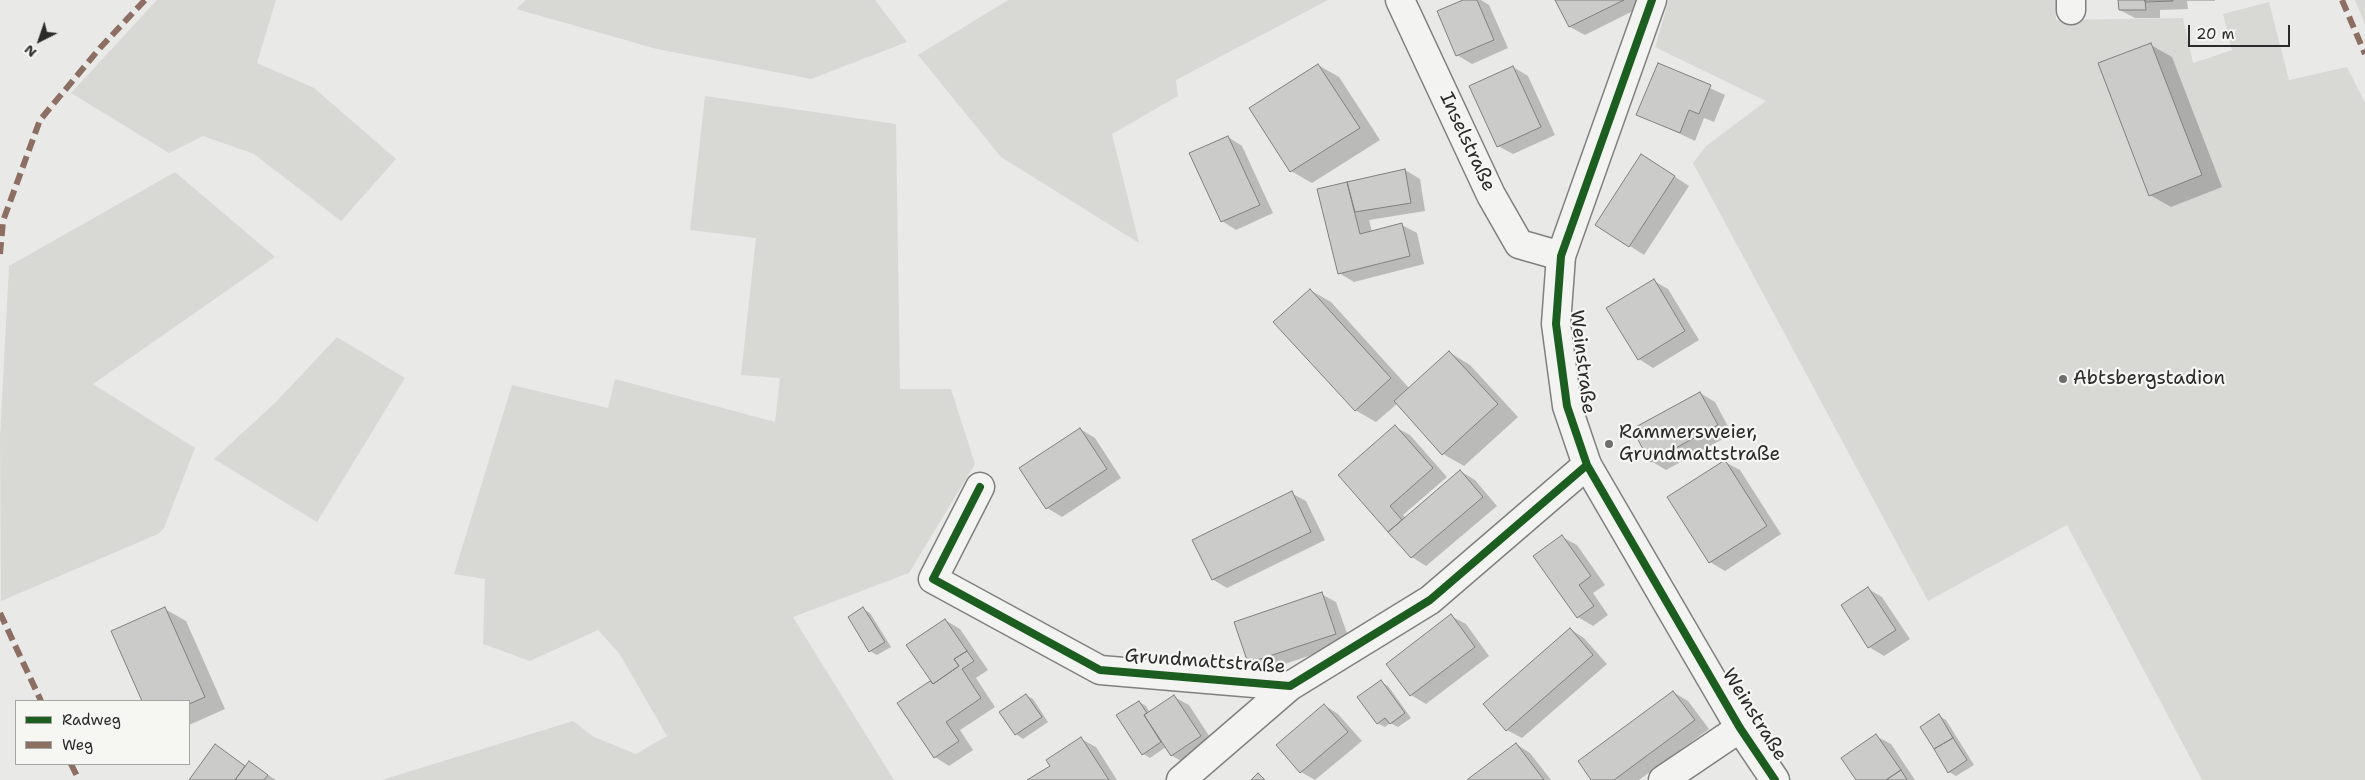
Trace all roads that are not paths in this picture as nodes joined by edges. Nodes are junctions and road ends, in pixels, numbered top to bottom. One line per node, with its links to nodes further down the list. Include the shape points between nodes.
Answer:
1 (1400, 0): 3 (street, Inselstraße, via 1491,195 1519,244)
2 (1652, 0): 3 (street, Weinstraße)
3 (1560, 256): 4 (street, Weinstraße, via 1556,324 1567,406)
4 (1588, 465): 6 (street, Grundmattstraße, via 1430,600); 7 (street, Weinstraße)
5 (980, 487): 6 (street, Grundmattstraße, via 933,579 1100,670)
6 (1290, 686): 8 (street, Grundmattstraße)
7 (1740, 728): 9 (street); 10 (street, Weinstraße)
8 (1181, 780)
9 (1663, 780)
10 (1776, 780)

